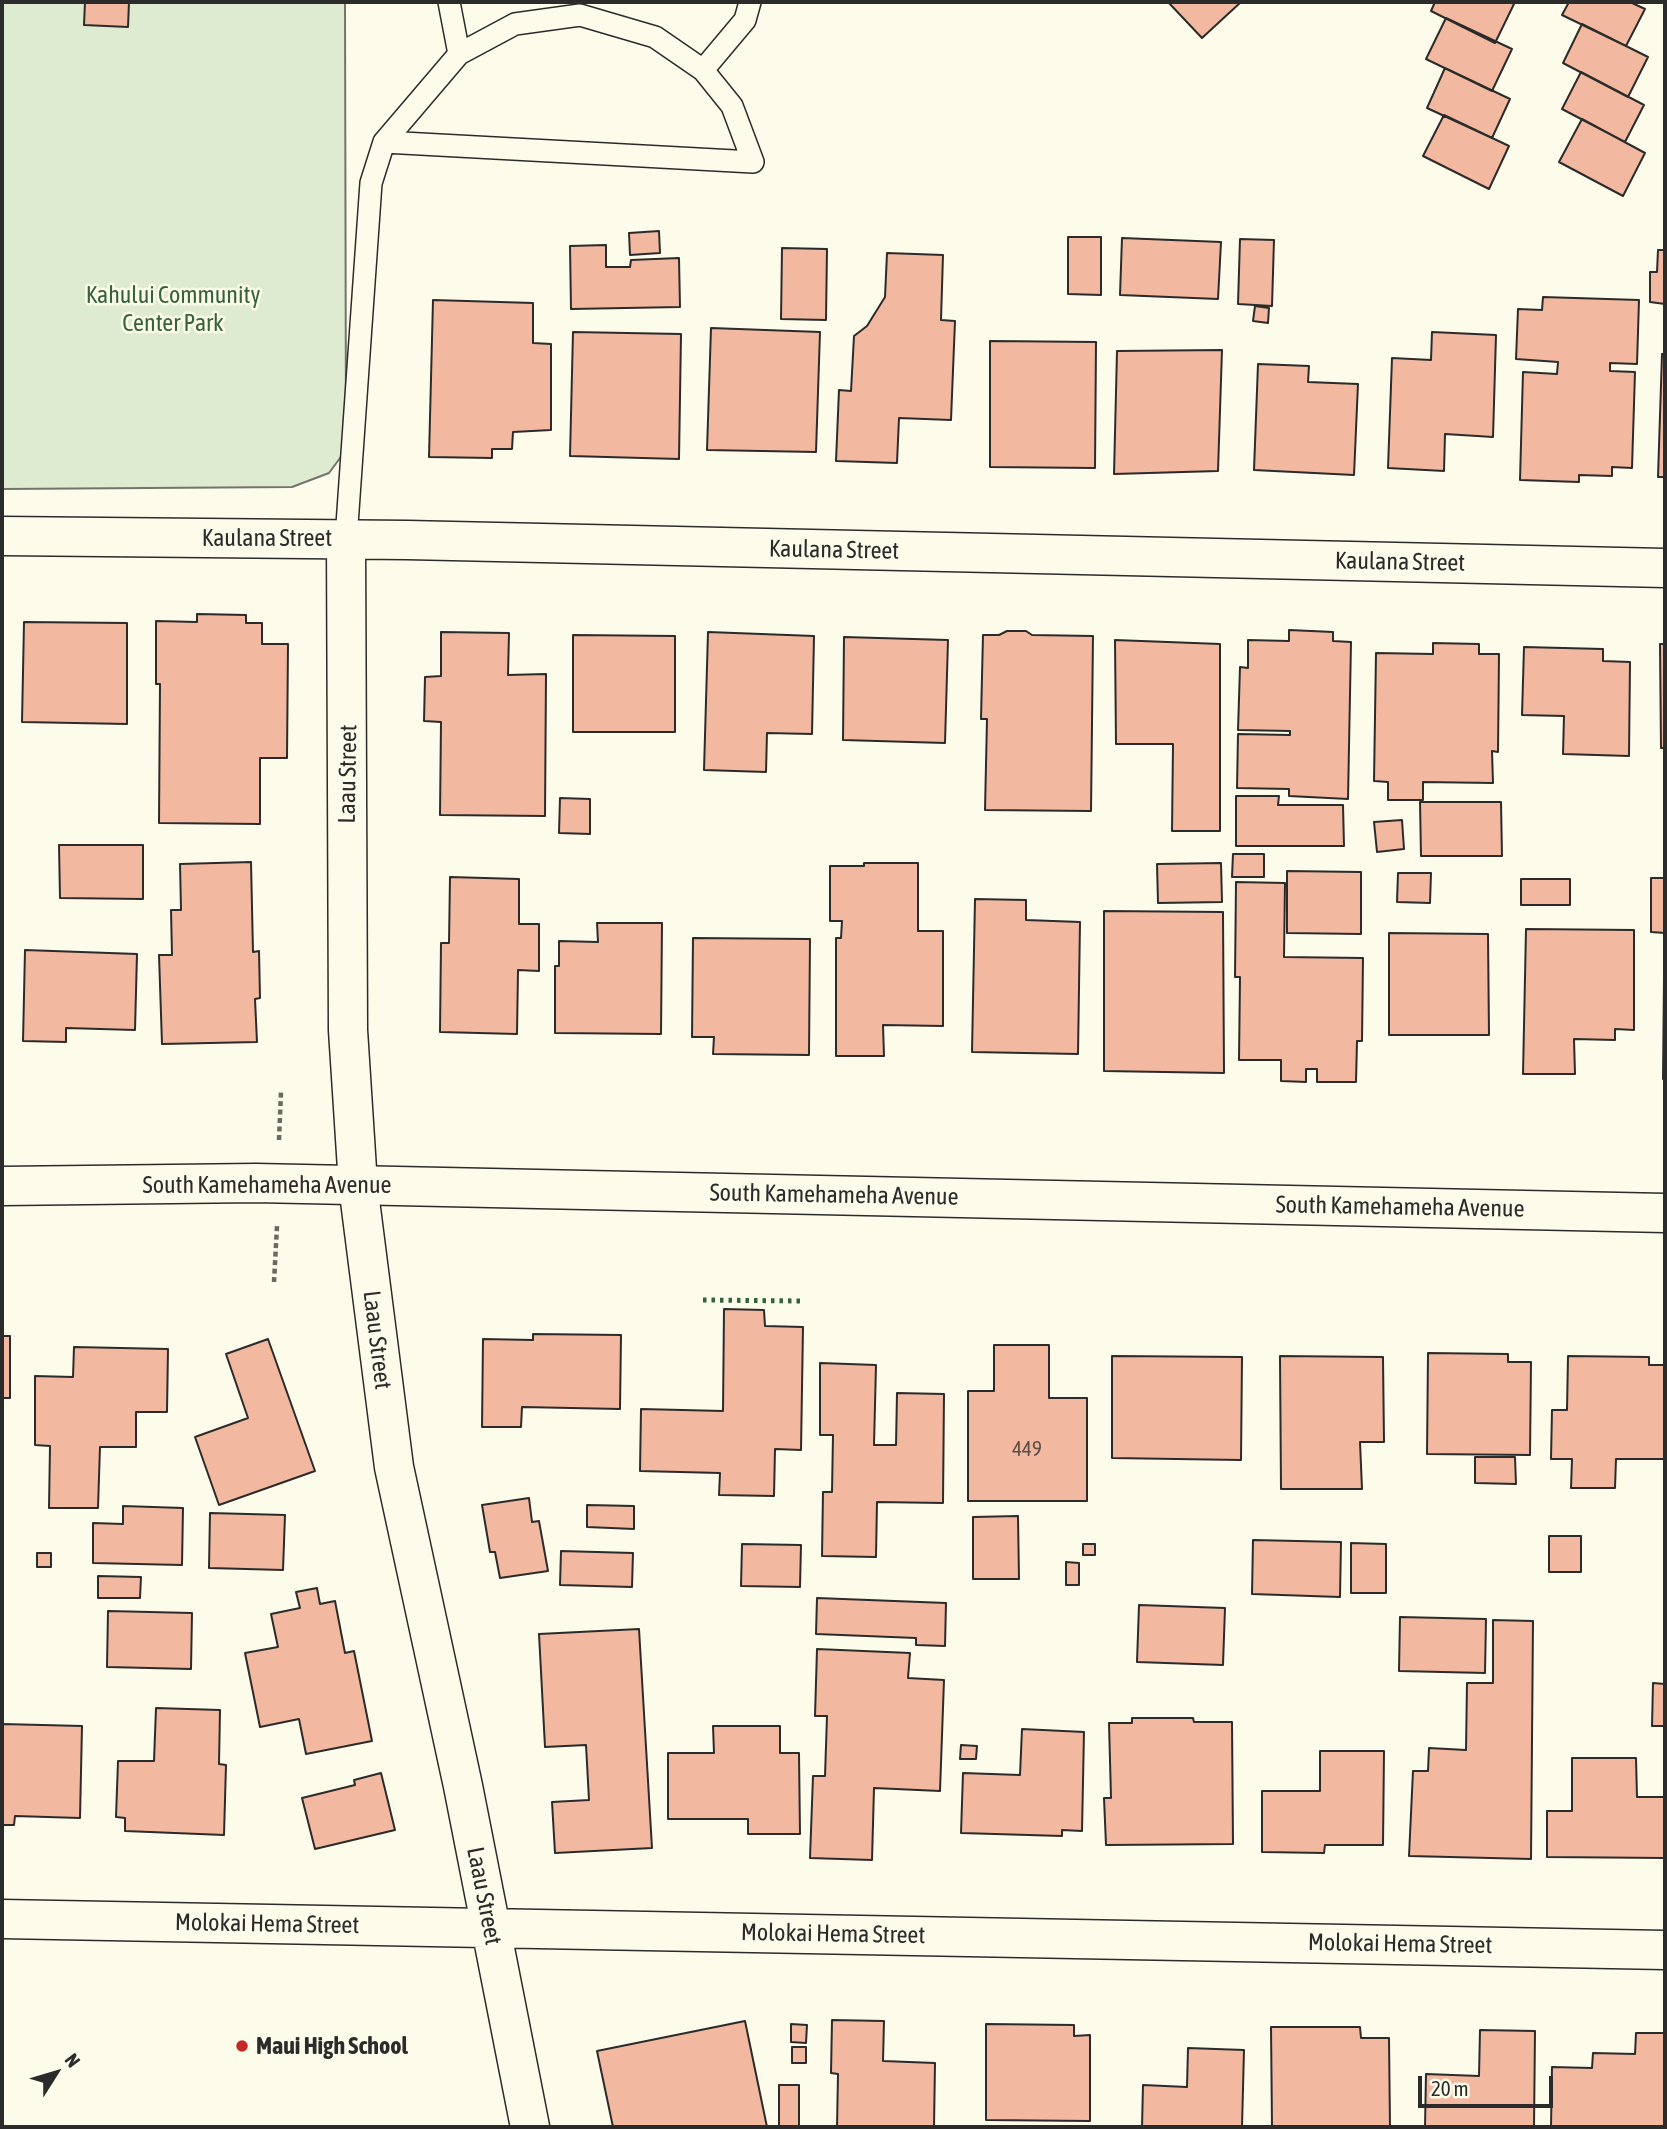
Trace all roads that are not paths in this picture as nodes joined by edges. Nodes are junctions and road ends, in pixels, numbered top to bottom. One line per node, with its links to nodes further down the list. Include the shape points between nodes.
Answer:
1 (449, 2): 4 (lane)
2 (750, 2): 5 (lane, via 745,20)
3 (584, 8): 4 (lane, via 515,24); 5 (lane, via 655,37)
4 (459, 54): 6 (lane)
5 (703, 70): 6 (lane, via 732,106 753,162)
6 (384, 142): 8 (lane, via 371,183)
7 (2, 536): 8 (street, Kaulana Street)
8 (346, 539): 9 (street, Kaulana Street); 10 (street, Laau Street, via 348,1030)
9 (1665, 568)
10 (358, 1185): 11 (street, South Kamehameha Avenue); 12 (street, South Kamehameha Avenue); 14 (street, Laau Street, via 394,1467)
11 (2, 1186)
12 (1665, 1213)
13 (2, 1919): 14 (street, Molokai Hema Street)
14 (490, 1929): 15 (street, Molokai Hema Street); 16 (street, Laau Street)
15 (1665, 1950)
16 (530, 2127)

